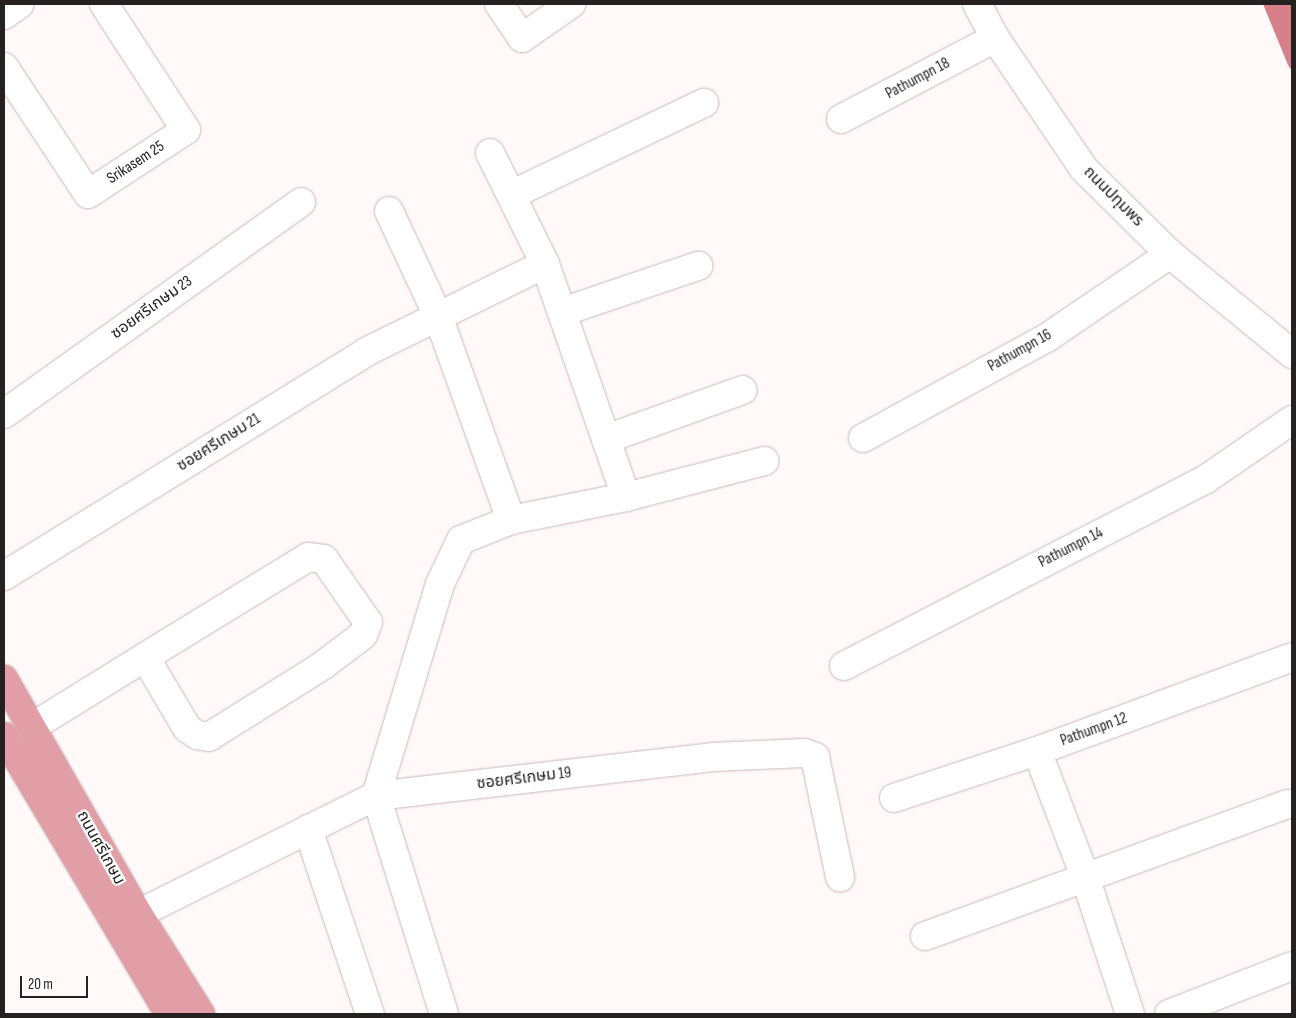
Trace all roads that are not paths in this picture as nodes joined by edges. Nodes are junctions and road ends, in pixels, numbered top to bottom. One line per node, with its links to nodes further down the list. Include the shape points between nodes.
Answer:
1 (20, 4): 6 (street)
2 (104, 4): 8 (street, Srikasem 25, via 186,130 88,194)
3 (499, 4): 4 (street, via 522,38)
4 (571, 4)
5 (977, 4): 7 (street, ถนนปทุมพร)
6 (4, 15)
7 (995, 38): 10 (street, Pathumpn 18); 15 (street, ถนนปทุมพร, via 1084,169)
8 (4, 67)
9 (704, 103): 12 (street)
10 (841, 119)
11 (490, 154): 12 (street)
12 (510, 195): 16 (street)
13 (301, 202): 22 (street, ซอยศรีเกษม 23)
14 (389, 211): 19 (street)
15 (1170, 254): 20 (street, ถนนปทุมพร); 24 (street, Pathumpn 16, via 1048,337)
16 (545, 264): 18 (street); 19 (street, ซอยศรีเกษม 21)
17 (698, 266): 18 (street)
18 (562, 312): 25 (street)
19 (438, 316): 28 (street); 29 (street, ซอยศรีเกษม 21, via 366,352)
20 (1292, 354)
21 (743, 390): 25 (street)
22 (4, 414)
23 (1292, 420): 32 (street, Pathumpn 14, via 1206,479)
24 (864, 438)
25 (606, 439): 27 (street)
26 (764, 462): 27 (street)
27 (626, 497): 28 (street)
28 (511, 520): 37 (street, via 462,540 440,584)
29 (4, 576)
30 (145, 657): 30 (street, via 188,728 197,735 209,736 322,666 363,635 368,622 324,559 308,557); 34 (street)
31 (1292, 657): 36 (street, Pathumpn 12)
32 (844, 666)
33 (4, 679): 34 (main road, ถนนศรีเกษม)
34 (32, 727): 43 (main road, ถนนศรีเกษม)
35 (4, 736): 47 (main road, ถนนศรีเกษม)
36 (1037, 751): 38 (street, Pathumpn 12); 42 (street)
37 (376, 796): 40 (street, ซอยศรีเกษม 19); 41 (street, ซอยศรีเกษม 19, via 713,757 804,753 815,758); 49 (street)
38 (894, 798)
39 (1288, 804): 42 (street)
40 (308, 829): 43 (street, ซอยศรีเกษม 19); 48 (street)
41 (840, 877)
42 (1085, 877): 44 (street); 50 (street)
43 (138, 914): 46 (main road, ถนนศรีเกษม)
44 (925, 936)
45 (1292, 966): 51 (street)
46 (193, 1010)
47 (168, 1014)
48 (370, 1014)
49 (444, 1014)
50 (1130, 1014)
51 (1169, 1014)

